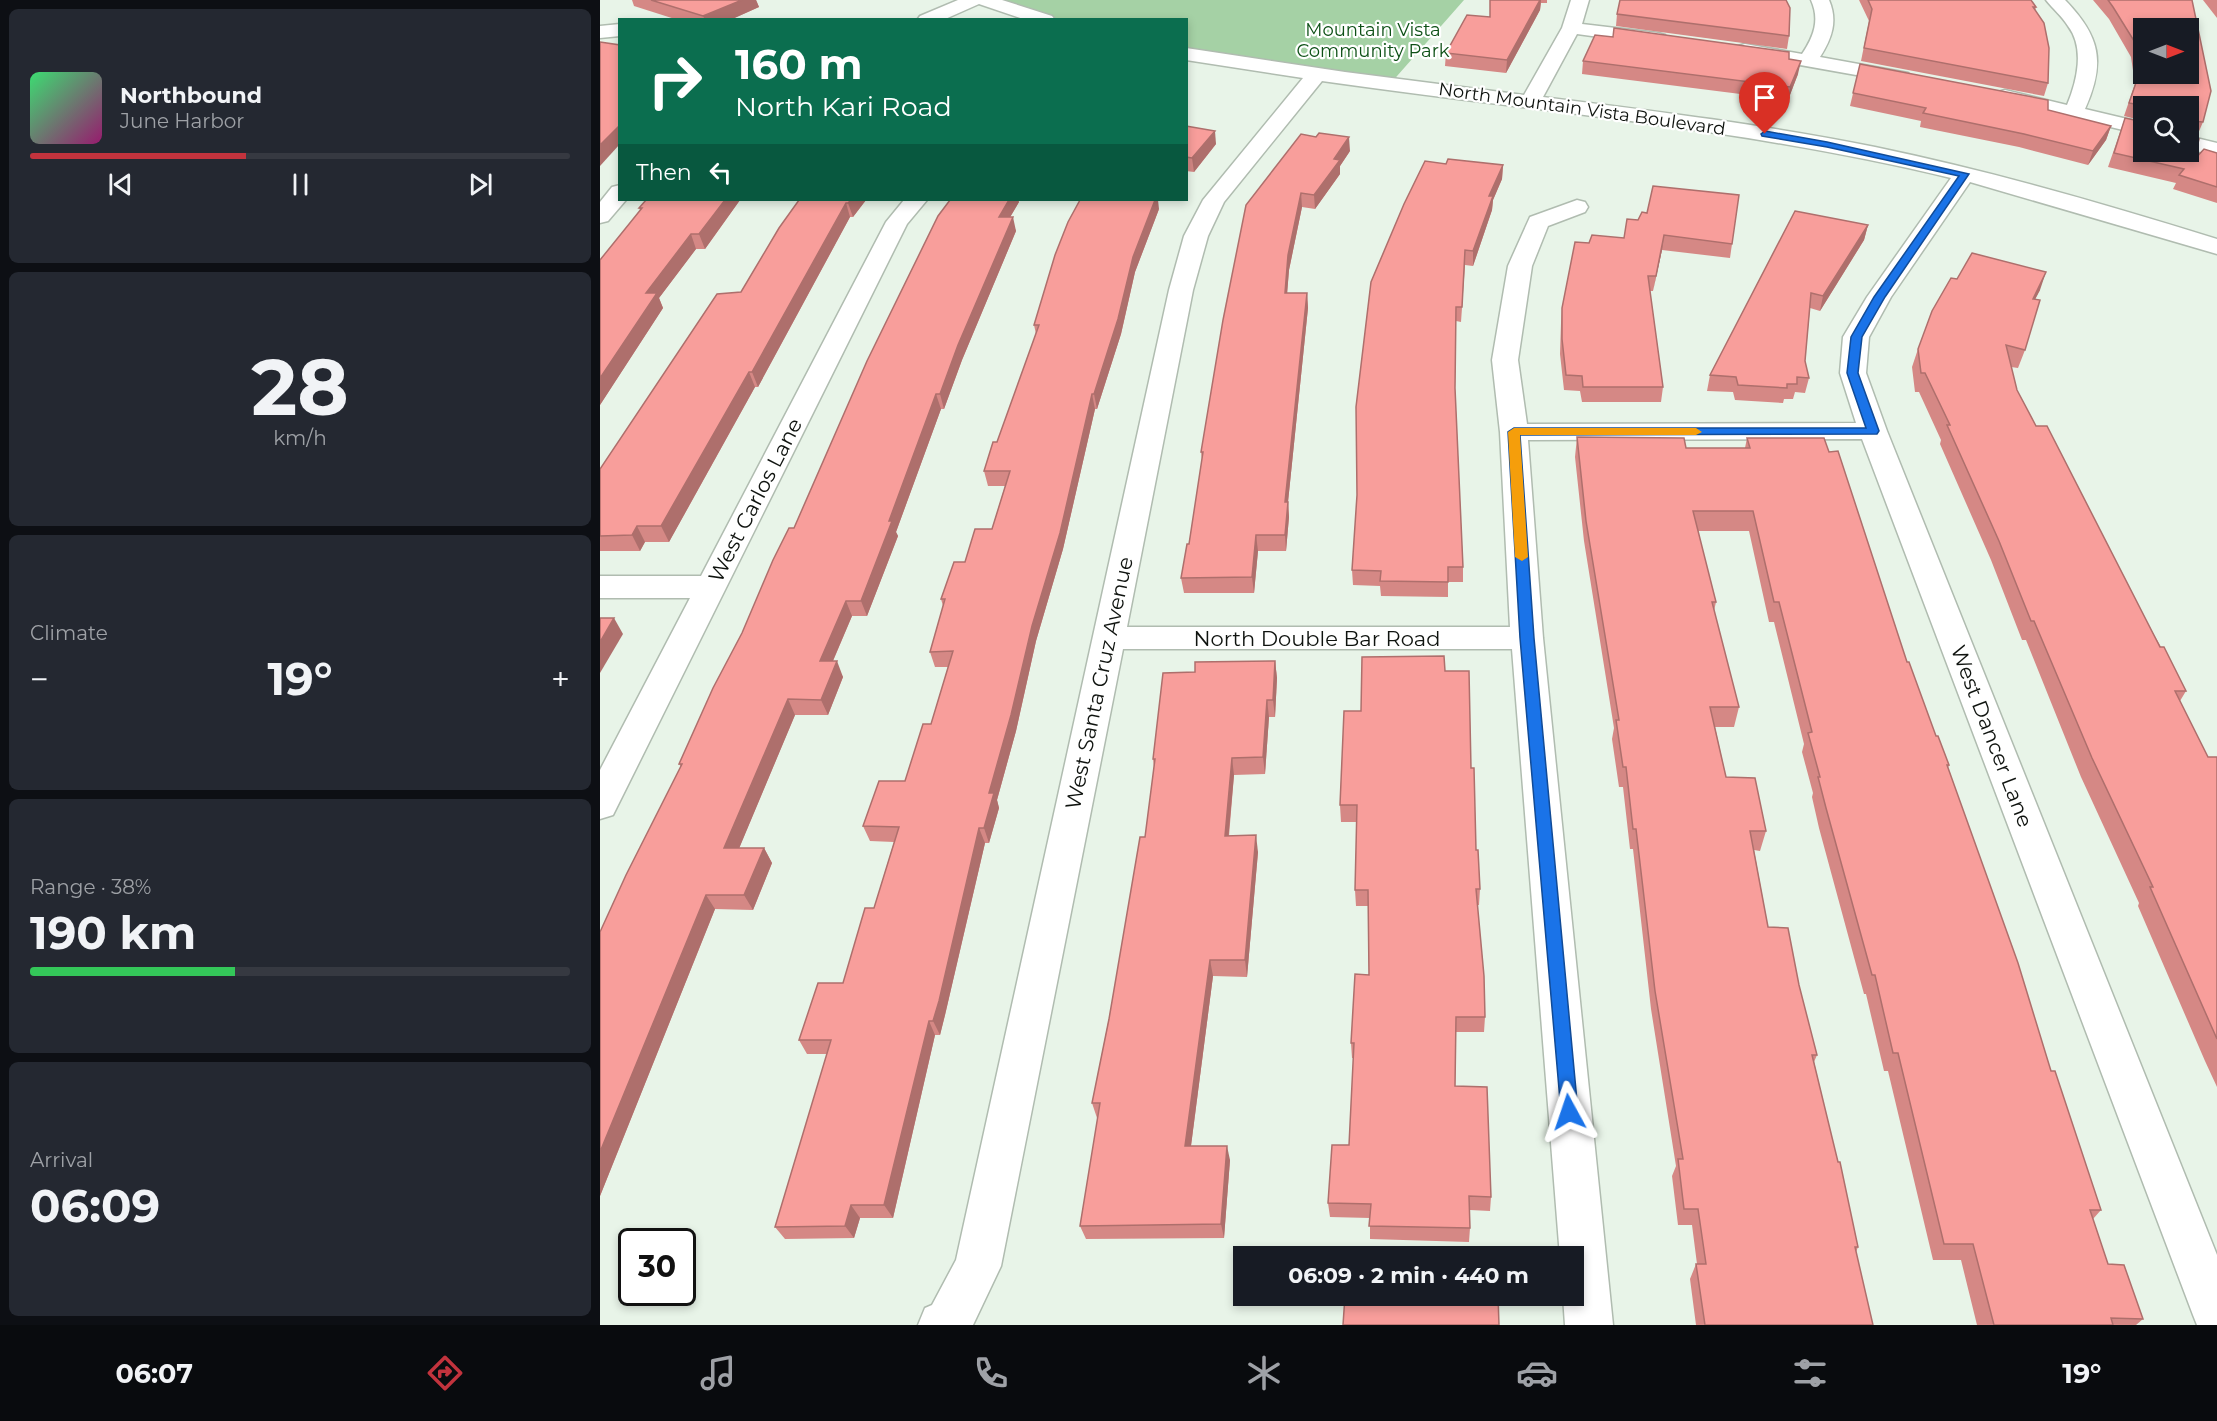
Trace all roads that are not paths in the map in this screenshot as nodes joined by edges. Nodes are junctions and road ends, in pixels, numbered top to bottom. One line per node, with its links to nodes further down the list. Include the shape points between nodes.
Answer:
1 (974, 0): 6 (street)
2 (984, 0): 7 (street)
3 (1580, 0): 8 (street)
4 (1820, 0): 12 (street, via 1826,25)
5 (2055, 0): 17 (street, via 2080,29 2088,52 2083,93)
6 (931, 17)
7 (1040, 18)
8 (1571, 28): 9 (street); 16 (street)
9 (1676, 41)
10 (1722, 47): 12 (street)
11 (1188, 54): 13 (street, North Mountain Vista Boulevard)
12 (1808, 60): 14 (street)
13 (1316, 75): 16 (street, North Mountain Vista Boulevard); 31 (street, West Santa Cruz Avenue, via 1205,199 1181,290)
14 (1922, 81)
15 (1988, 93): 17 (street)
16 (1530, 101): 21 (street, North Mountain Vista Boulevard, via 1745,130)
17 (2074, 111): 18 (street)
18 (2133, 126)
19 (2199, 145): 20 (street)
20 (2217, 150)
21 (1965, 174): 26 (street, North Mountain Vista Boulevard); 27 (street, West Dancer Lane, via 1856,337 1853,373)
22 (618, 194): 25 (street)
23 (915, 201): 30 (street, West Carlos Lane, via 897,222)
24 (1576, 207): 28 (street, via 1538,222 1520,266 1505,360)
25 (600, 216)
26 (2217, 247)
27 (1873, 431): 28 (street); 34 (street, West Dancer Lane)
28 (1514, 432): 32 (street)
29 (600, 587): 30 (street)
30 (710, 587): 33 (street, West Carlos Lane)
31 (1108, 638): 32 (street, North Double Bar Road); 35 (street, West Santa Cruz Avenue, via 978,1266)
32 (1527, 638): 36 (street)
33 (600, 805)
34 (2217, 1315)
35 (945, 1324)
36 (1588, 1325)

